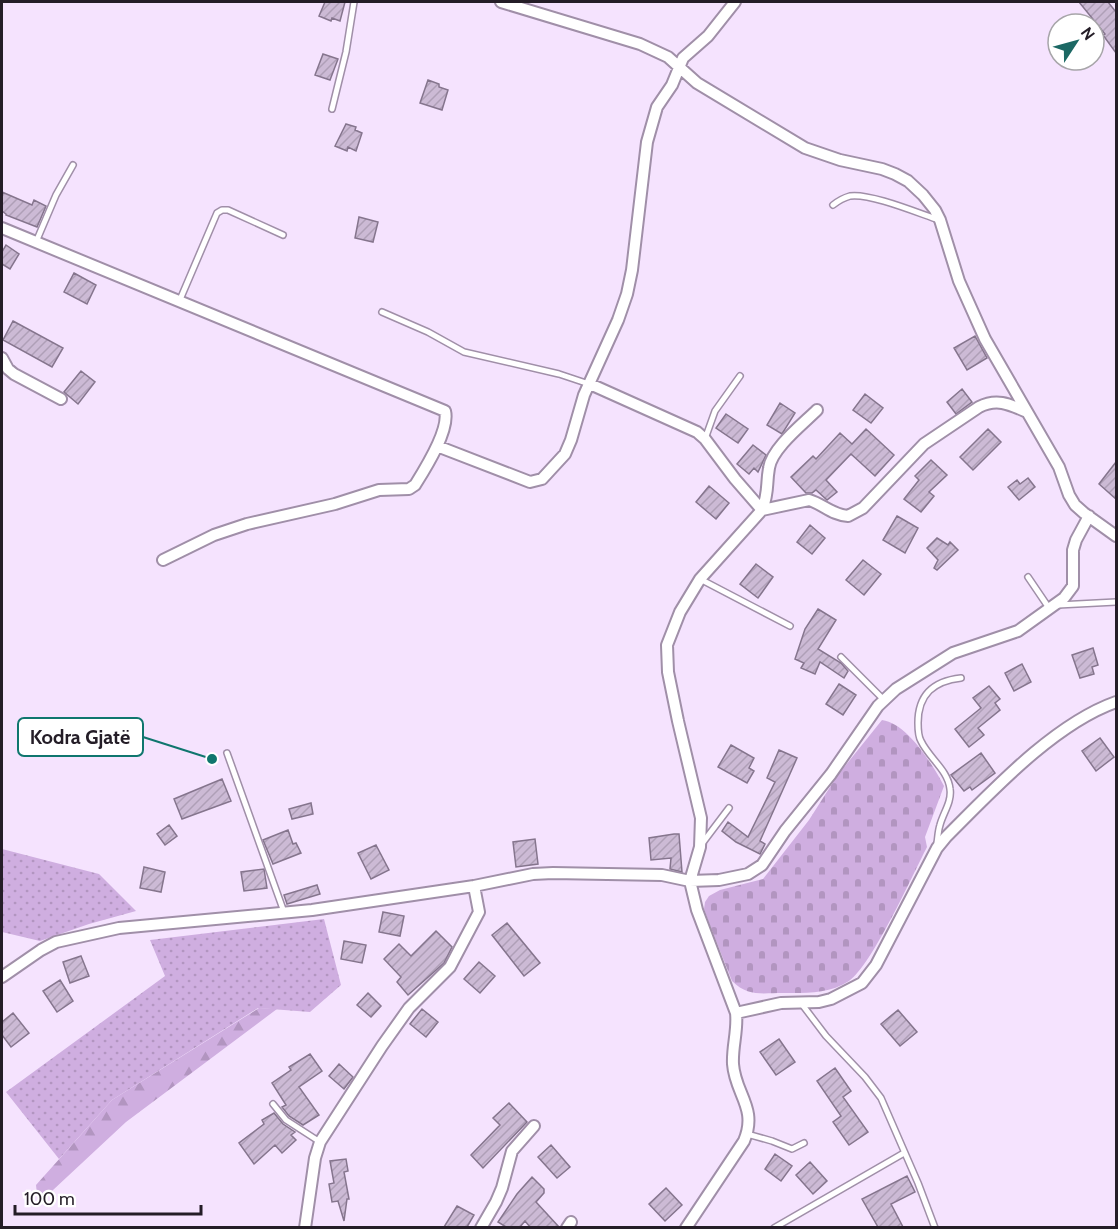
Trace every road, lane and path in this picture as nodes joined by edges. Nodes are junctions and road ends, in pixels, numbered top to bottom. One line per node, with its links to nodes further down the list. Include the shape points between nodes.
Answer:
1 (354, 2): 5 (lane)
2 (501, 2): 4 (street, via 640,44)
3 (735, 2): 4 (street)
4 (678, 66): 8 (street, via 697,82 805,148 882,169 908,181 930,202); 16 (street, via 652,120 627,294)
5 (332, 109)
6 (73, 165): 11 (lane)
7 (832, 205): 8 (lane, via 851,196 866,197)
8 (940, 220): 19 (street, via 953,265 977,322)
9 (2, 228): 11 (street)
10 (283, 235): 12 (lane, via 228,210 217,213)
11 (36, 242): 12 (street)
12 (179, 302): 21 (street, via 443,410 446,417)
13 (382, 312): 16 (lane, via 464,352)
14 (2, 358): 17 (street, via 14,374)
15 (740, 376): 20 (lane, via 715,411)
16 (590, 384): 20 (street); 21 (street, via 565,454 536,482)
17 (61, 399)
18 (818, 410): 22 (street, via 772,458 768,497)
19 (1027, 412): 22 (street, via 999,401 979,407 924,444 863,508 848,516 809,500); 23 (street, via 1059,467 1069,495)
20 (705, 439): 22 (street)
21 (437, 446): 25 (street, via 409,489 379,490 247,524)
22 (762, 510): 27 (street)
23 (1089, 516): 24 (street); 29 (street, via 1073,550 1073,586)
24 (1116, 536)
25 (163, 560)
26 (1028, 578): 29 (lane)
27 (700, 579): 30 (lane); 37 (street, via 672,629 666,659 686,762 699,805)
28 (1116, 602): 29 (lane)
29 (1053, 607): 33 (street, via 1018,632 953,653)
30 (790, 626)
31 (841, 657): 33 (lane)
32 (961, 678): 38 (lane, via 946,680 927,693 918,717 921,741 951,790)
33 (884, 700): 39 (street, via 762,865 738,877)
34 (1116, 702): 38 (street, via 1053,739)
35 (227, 753): 41 (lane)
36 (729, 808): 37 (lane)
37 (700, 847): 39 (street)
38 (937, 848): 43 (street, via 869,975 851,990 831,999)
39 (690, 881): 40 (street, via 662,875 553,873); 44 (street)
40 (474, 886): 41 (street); 48 (street, via 479,912 450,967 409,1008)
41 (284, 912): 42 (street, via 119,928 72,937 41,950)
42 (2, 977)
43 (801, 1003): 44 (street, via 781,1003); 50 (lane, via 874,1087)
44 (736, 1013): 47 (street, via 733,1064 749,1115)
45 (273, 1104): 48 (lane, via 286,1120)
46 (534, 1126): 52 (street, via 512,1151 499,1195)
47 (747, 1134): 49 (lane, via 792,1149); 53 (street)
48 (320, 1142): 51 (street)
49 (804, 1143)
50 (904, 1152): 54 (lane); 55 (lane)
51 (305, 1227)
52 (481, 1227)
53 (686, 1227)
54 (774, 1227)
55 (935, 1227)

